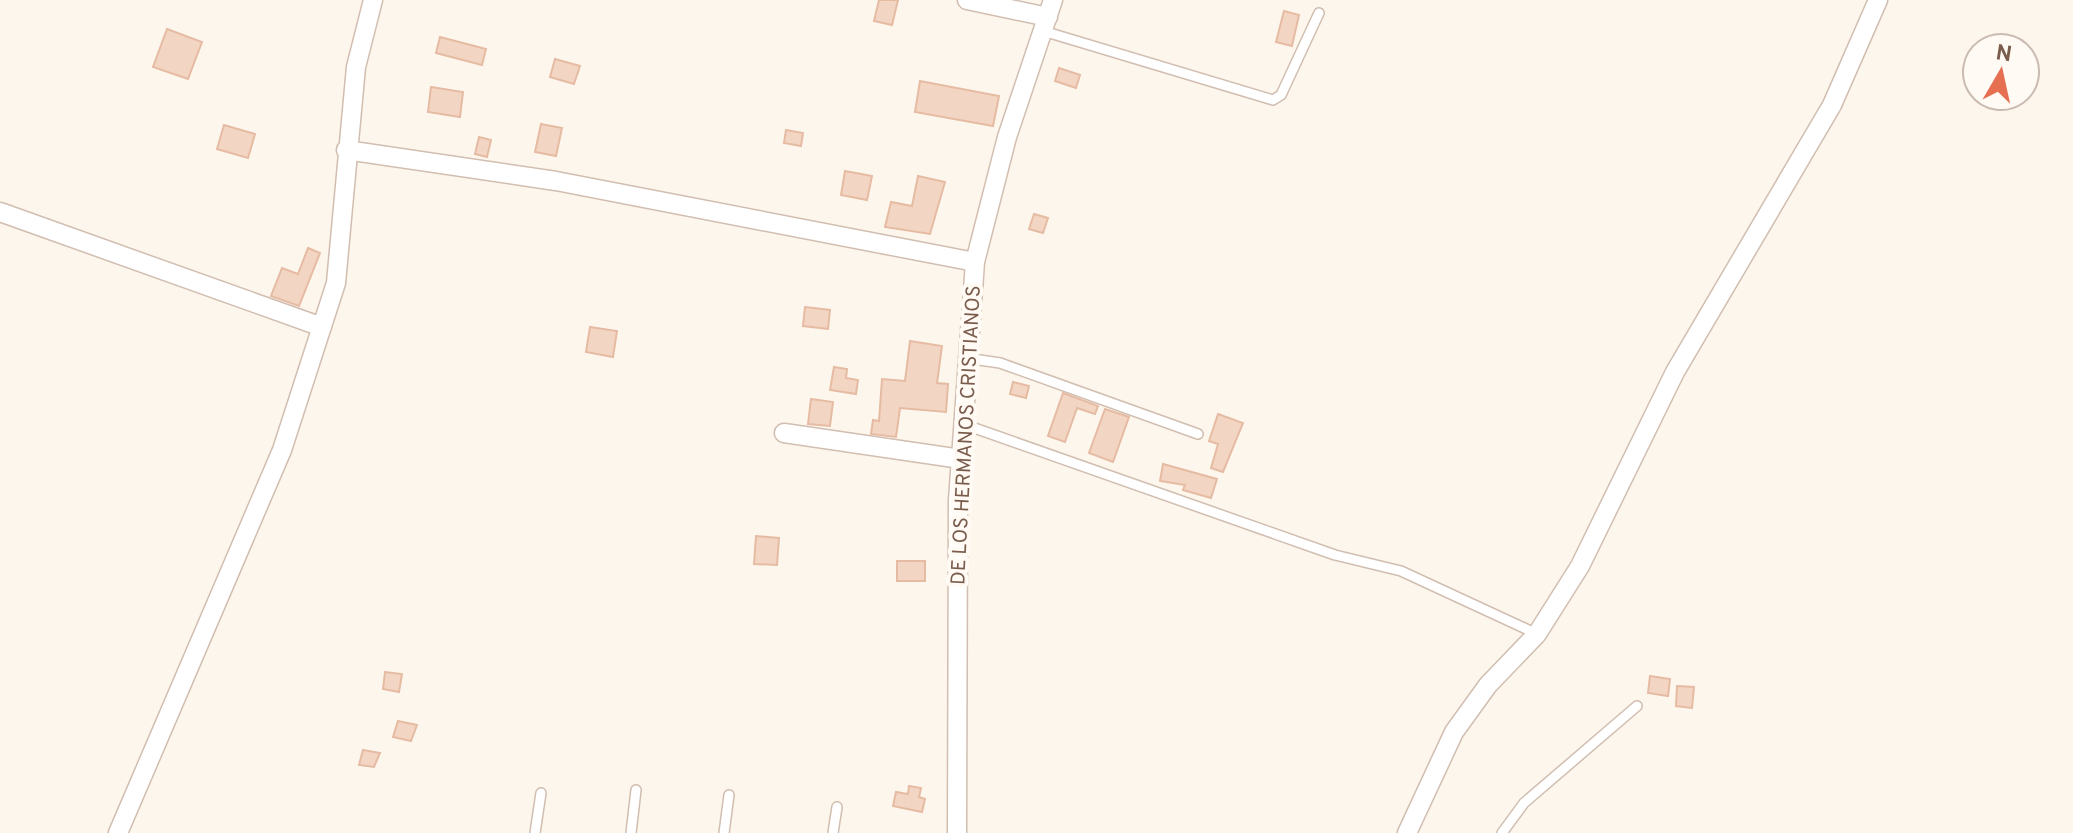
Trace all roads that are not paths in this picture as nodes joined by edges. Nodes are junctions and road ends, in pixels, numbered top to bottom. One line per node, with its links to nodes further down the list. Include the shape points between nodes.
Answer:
1 (373, 0): 6 (street, via 356,67)
2 (967, 0): 5 (street)
3 (1878, 0): 15 (street, via 1815,137 1675,372 1599,530)
4 (1319, 13): 5 (lane, via 1281,95 1273,100)
5 (1048, 16): 8 (street, DE LOS HERMANOS CRISTIANOS, via 1007,137)
6 (346, 150): 8 (street, via 556,181); 9 (street, via 336,283)
7 (0, 212): 9 (street)
8 (975, 262): 10 (street, DE LOS HERMANOS CRISTIANOS)
9 (322, 327): 21 (street, via 282,450)
10 (966, 358): 11 (street, DE LOS HERMANOS CRISTIANOS); 13 (lane, via 1000,363)
11 (963, 424): 14 (street, DE LOS HERMANOS CRISTIANOS); 15 (lane, via 1335,555 1401,571)
12 (784, 433): 14 (street)
13 (1198, 434)
14 (961, 459): 26 (street, DE LOS HERMANOS CRISTIANOS)
15 (1537, 634): 27 (street, via 1488,685 1454,732)
16 (1637, 706): 28 (lane, via 1524,803)
17 (636, 790): 23 (lane)
18 (541, 793): 22 (lane)
19 (729, 795): 24 (lane)
20 (837, 807): 25 (lane)
21 (118, 833)
22 (535, 833)
23 (631, 833)
24 (724, 833)
25 (833, 833)
26 (957, 833)
27 (1407, 833)
28 (1502, 833)

